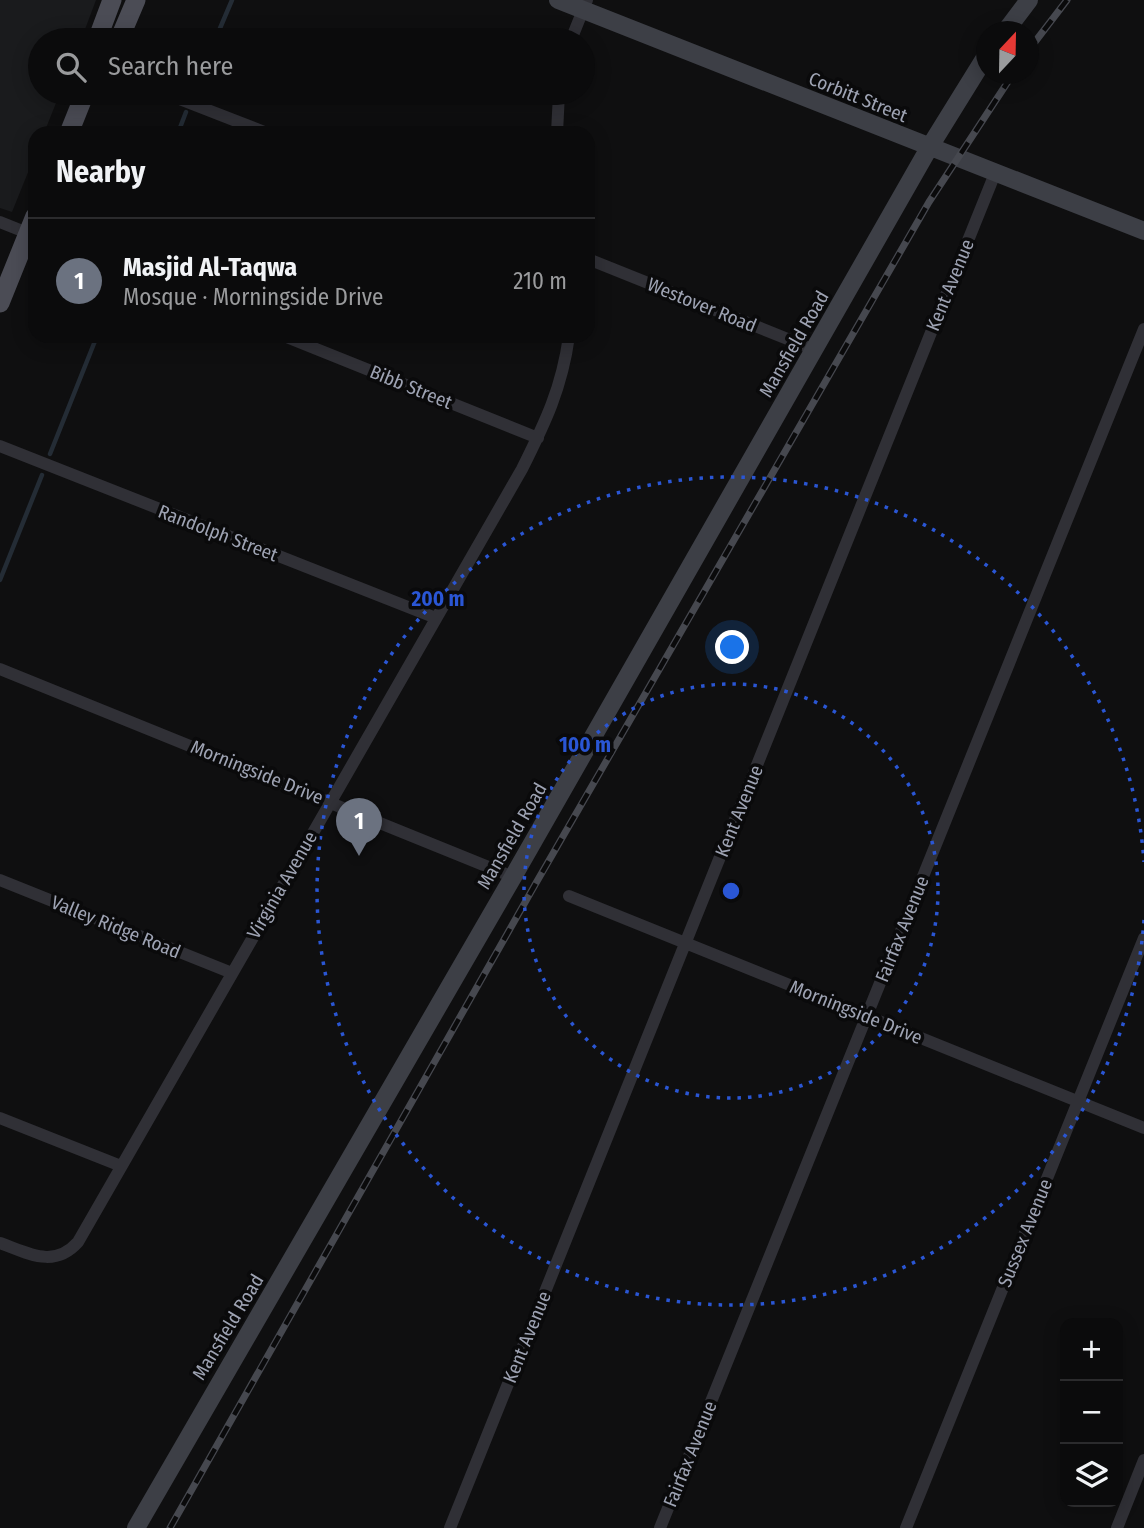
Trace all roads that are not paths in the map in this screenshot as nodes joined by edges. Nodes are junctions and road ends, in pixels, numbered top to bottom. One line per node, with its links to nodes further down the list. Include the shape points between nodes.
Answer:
1 (112, 0): 7 (main road)
2 (136, 0): 8 (main road)
3 (558, 0): 5 (main road, Corbitt Street)
4 (1029, 0): 6 (main road)
5 (585, 5): 9 (street); 17 (main road, Corbitt Street)
6 (1014, 21)
7 (102, 28)
8 (124, 28)
9 (576, 28)
10 (976, 73): 17 (main road, Mansfield Road)
11 (80, 105): 14 (main road)
12 (195, 105): 15 (street)
13 (558, 105): 16 (street)
14 (71, 126)
15 (249, 126)
16 (557, 126)
17 (929, 148): 18 (main road, Corbitt Street); 28 (main road, Mansfield Road)
18 (996, 171): 21 (main road, Corbitt Street); 38 (street, Kent Avenue)
19 (0, 222): 20 (street)
20 (28, 227)
21 (1144, 231)
22 (28, 239): 24 (main road)
23 (595, 262): 28 (street, Westover Road)
24 (0, 303)
25 (1144, 329): 40 (street, Fairfax Avenue)
26 (301, 343): 29 (street, Bibb Street)
27 (568, 343): 29 (street, Virginia Avenue, via 558,390)
28 (815, 350): 34 (main road, Mansfield Road)
29 (538, 438): 31 (street, Virginia Avenue)
30 (0, 446): 31 (street, Randolph Street)
31 (436, 618): 33 (street, Virginia Avenue)
32 (0, 669): 33 (street, Morningside Drive)
33 (329, 802): 34 (street, Morningside Drive); 39 (street, Virginia Avenue)
34 (513, 877): 47 (main road, Mansfield Road)
35 (0, 880): 39 (street, Valley Ridge Road)
36 (569, 896): 38 (street, Morningside Drive)
37 (1144, 937): 41 (street, Sussex Avenue)
38 (685, 943): 40 (street, Morningside Drive); 48 (street, Kent Avenue)
39 (232, 973): 44 (street, Virginia Avenue)
40 (868, 1017): 41 (street, Morningside Drive); 49 (street, Fairfax Avenue)
41 (1077, 1101): 43 (street, Morningside Drive); 50 (street, Sussex Avenue)
42 (0, 1118): 44 (street)
43 (1144, 1128)
44 (121, 1166): 45 (street, Virginia Avenue, via 78,1242 64,1255 45,1258)
45 (0, 1243)
46 (1144, 1460): 51 (street)
47 (136, 1528)
48 (450, 1528)
49 (660, 1528)
50 (906, 1528)
51 (1116, 1528)

